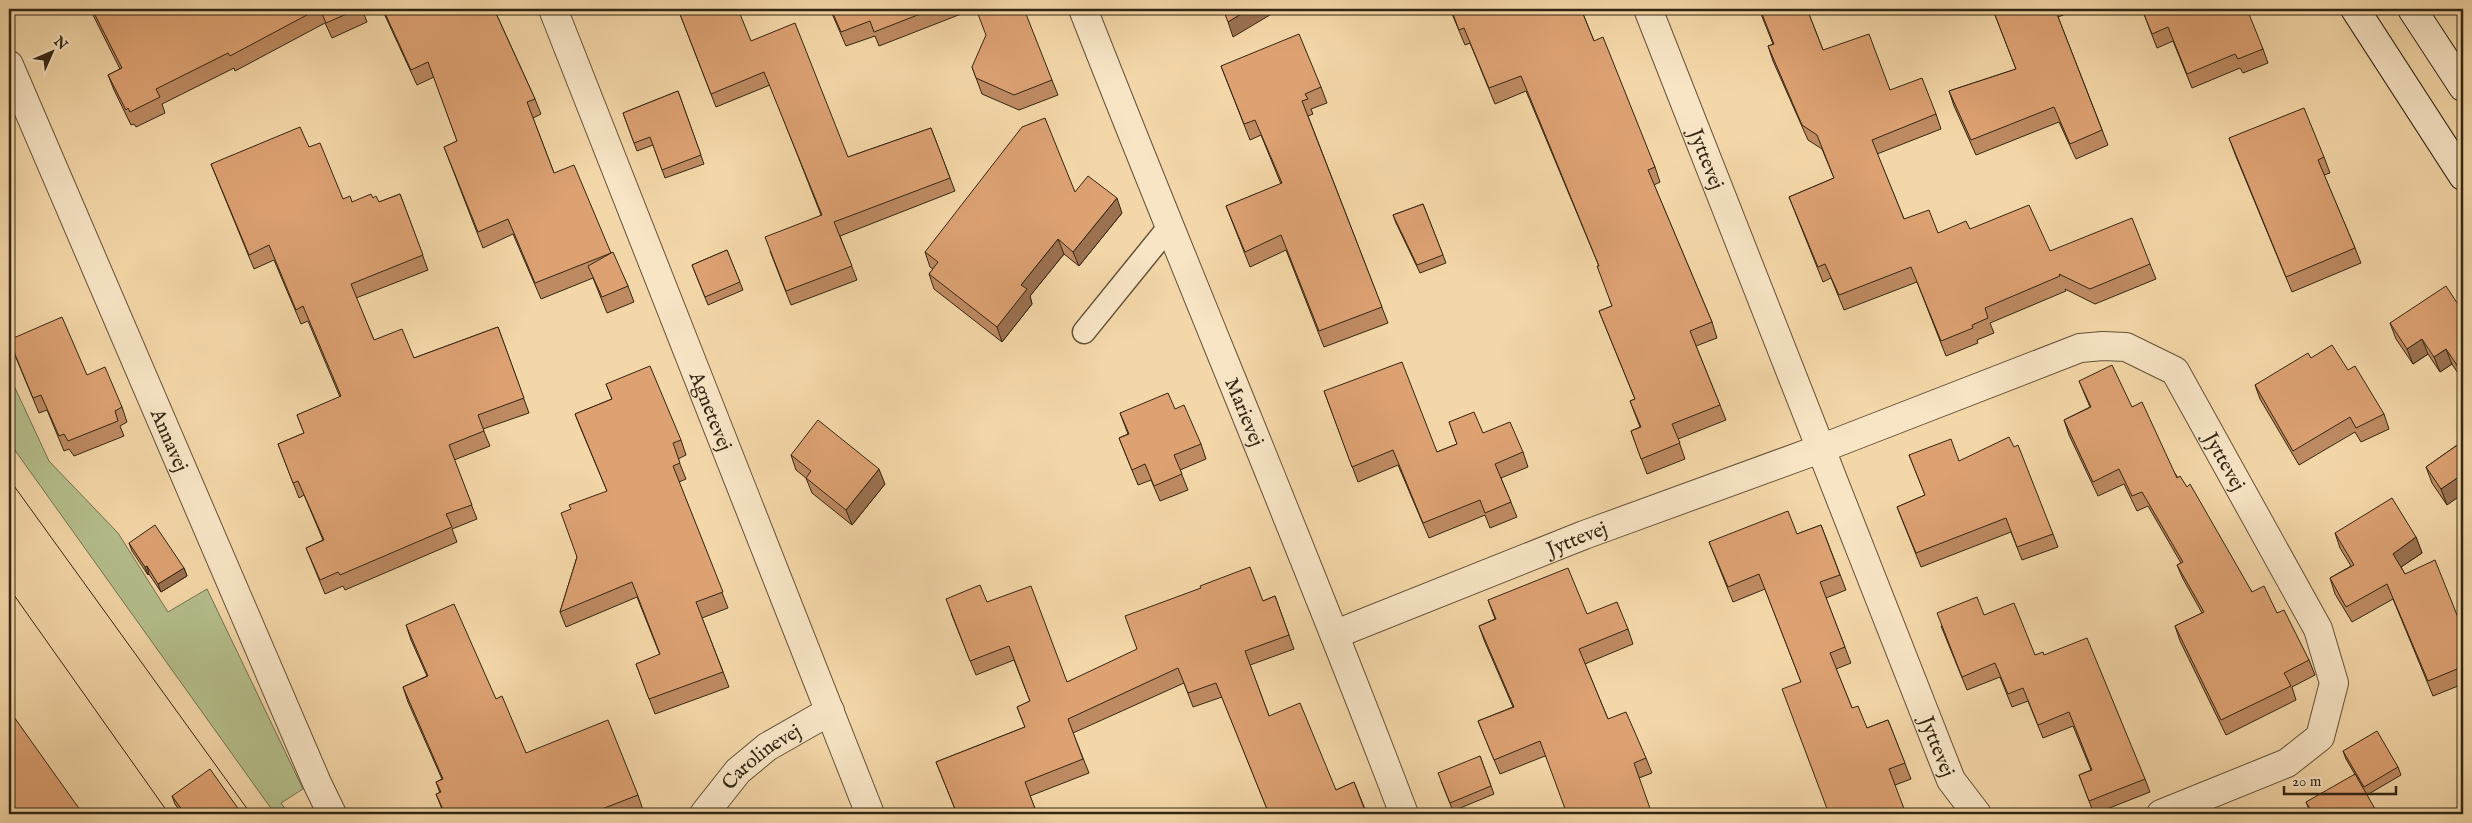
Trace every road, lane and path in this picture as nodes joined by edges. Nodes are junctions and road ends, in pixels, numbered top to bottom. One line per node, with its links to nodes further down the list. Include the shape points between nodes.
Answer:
1 (553, 9): 13 (street, Agnetevej)
2 (1083, 9): 9 (street, Marievej)
3 (1648, 9): 11 (street, Jyttevej)
4 (2355, 9): 8 (street)
5 (2412, 9): 7 (street)
6 (9, 65): 14 (street, Annavej)
7 (2463, 87)
8 (2463, 176)
9 (1169, 227): 10 (lane); 12 (street, Marievej)
10 (1084, 332)
11 (1820, 449): 12 (street, Jyttevej, via 1584,534); 18 (street, Jyttevej, via 1951,780); 19 (street, Jyttevej, via 2080,348 2126,347 2175,371 2318,629 2334,683 2320,737 2294,758)
12 (1336, 634): 17 (street, Marievej)
13 (830, 711): 15 (street, Carolinevej, via 767,747 738,771); 16 (street, Agnetevej)
14 (332, 814)
15 (704, 814)
16 (870, 814)
17 (1404, 814)
18 (1977, 814)
19 (2161, 814)

